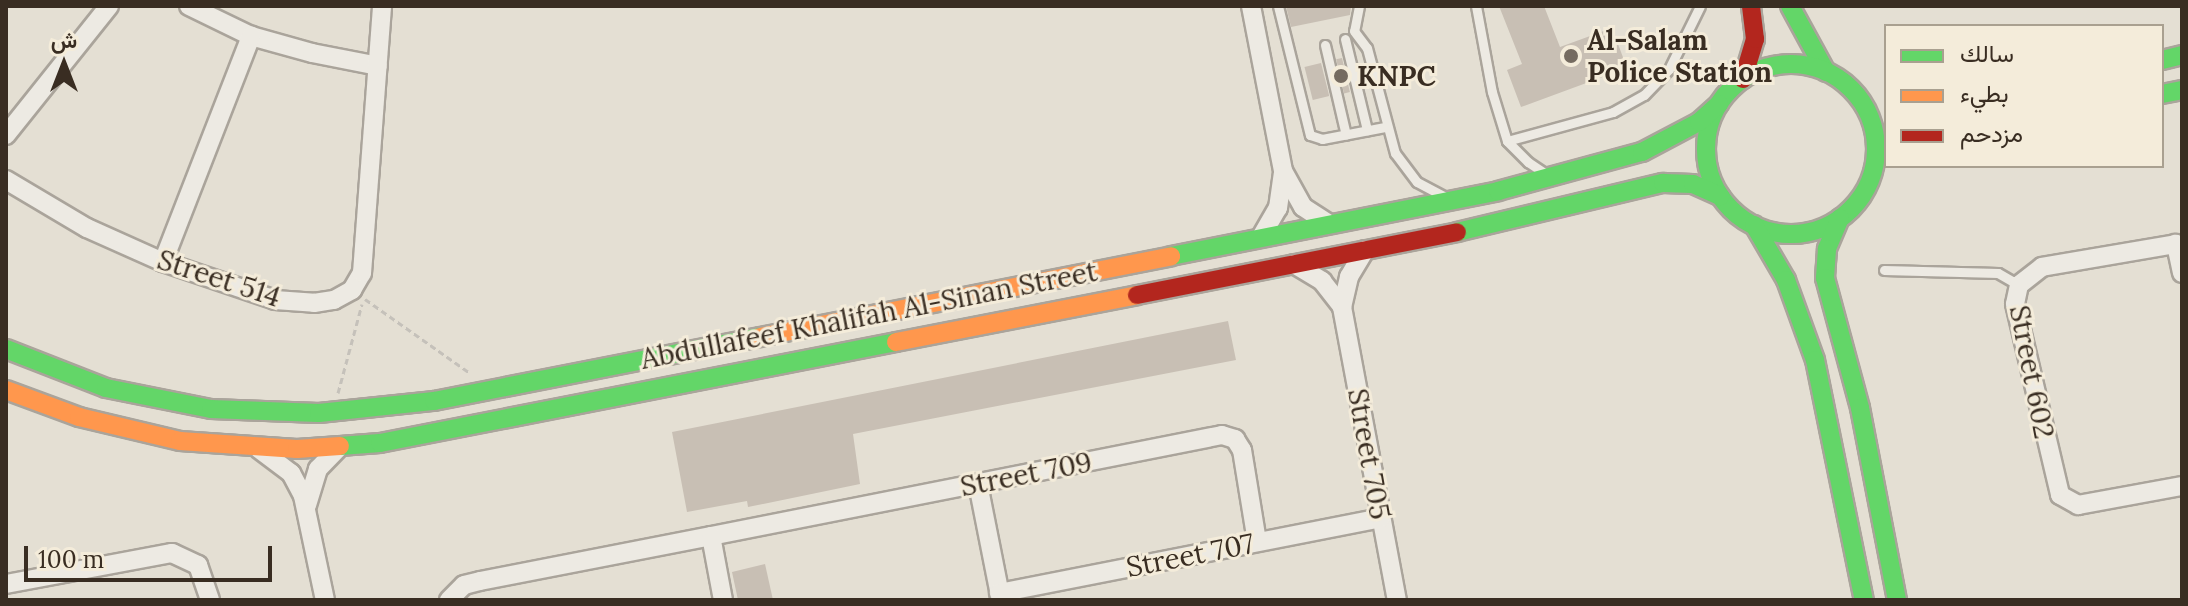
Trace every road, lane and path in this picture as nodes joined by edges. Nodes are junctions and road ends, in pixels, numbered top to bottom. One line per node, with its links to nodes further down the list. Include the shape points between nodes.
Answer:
1 (109, 6): 22 (street)
2 (189, 6): 11 (street)
3 (382, 6): 14 (street, Street 514)
4 (1251, 6): 26 (street)
5 (1278, 6): 23 (lane, via 1308,130 1318,140)
6 (1359, 6): 20 (lane, via 1354,31 1367,48)
7 (1476, 6): 24 (lane)
8 (1700, 6): 24 (lane, via 1674,61 1644,95 1613,112)
9 (1751, 6): 16 (street, via 1755,39)
10 (1790, 6): 15 (street)
11 (251, 36): 14 (street); 38 (street)
12 (1345, 39): 21 (lane)
13 (1325, 45): 23 (lane)
14 (378, 66): 38 (street, Street 514, via 362,273 352,290 314,303 275,300)
15 (1826, 72): 16 (street, via 1792,64); 18 (street)
16 (1743, 79): 17 (street)
17 (1719, 104): 28 (street, Abdullafeef Khalifah Al-Sinan Street, via 1661,143); 30 (street, via 1706,150)
18 (1863, 104): 19 (street); 27 (street, via 1874,132)
19 (1884, 113)
20 (1385, 127): 21 (lane); 31 (lane, via 1408,174)
21 (1367, 130): 23 (lane)
22 (6, 135)
23 (1346, 135)
24 (1507, 141): 28 (lane)
25 (1887, 168): 27 (street)
26 (1283, 171): 33 (street, via 1303,207); 35 (street, via 1278,208)
27 (1872, 176): 32 (street, via 1859,200)
28 (1553, 177): 31 (street, Abdullafeef Khalifah Al-Sinan Street)
29 (6, 180): 38 (street, Street 514, via 87,228)
30 (1720, 196): 34 (street); 37 (street, Abdullafeef Khalifah Al-Sinan Street, via 1693,184 1663,183 1552,213)
31 (1450, 199): 33 (street, Abdullafeef Khalifah Al-Sinan Street)
32 (1840, 218): 34 (street, via 1798,234); 70 (street, via 1827,249 1825,278 1860,408)
33 (1328, 223): 35 (street, Abdullafeef Khalifah Al-Sinan Street)
34 (1754, 225): 60 (street, via 1786,280 1815,360)
35 (1261, 237): 43 (street, Abdullafeef Khalifah Al-Sinan Street)
36 (2179, 244): 41 (street, Street 602); 42 (street, Street 602, via 2042,267)
37 (1365, 250): 39 (street, Abdullafeef Khalifah Al-Sinan Street); 45 (street, Street 705, via 1349,277)
38 (163, 262)
39 (1294, 264): 45 (street, via 1322,281); 46 (street, Abdullafeef Khalifah Al-Sinan Street)
40 (1884, 270): 42 (lane, via 1998,273)
41 (2182, 273)
42 (2019, 285): 55 (street, Street 602, via 2016,313 2060,495 2078,505)
43 (952, 298): 44 (street, Abdullafeef Khalifah Al-Sinan Street); 46 (street, via 950,315)
44 (930, 303): 48 (street, via 921,326 837,343); 49 (street, Abdullafeef Khalifah Al-Sinan Street)
45 (1342, 307): 57 (street, Street 705)
46 (957, 330): 48 (street, Abdullafeef Khalifah Al-Sinan Street)
47 (6, 349): 51 (street, Abdullafeef Khalifah Al-Sinan Street, via 94,384 177,404 257,413)
48 (797, 361): 52 (street, Abdullafeef Khalifah Al-Sinan Street, via 420,437)
49 (494, 389): 51 (street, Abdullafeef Khalifah Al-Sinan Street); 51 (path, via 363,298)
50 (6, 390): 53 (street, Abdullafeef Khalifah Al-Sinan Street, via 146,435)
51 (333, 412)
52 (339, 447): 53 (street, Abdullafeef Khalifah Al-Sinan Street); 56 (street, via 313,478)
53 (258, 448): 56 (street, via 291,473)
54 (978, 484): 58 (street, Street 709); 59 (street, Street 709, via 1229,436 1242,450); 62 (street)
55 (2182, 486)
56 (307, 508): 64 (street)
57 (1381, 518): 59 (street, Street 707); 67 (street, Street 705)
58 (711, 536): 65 (street, Street 709, via 480,581 464,585); 66 (street)
59 (1257, 542): 62 (street, Street 707)
60 (1859, 577): 68 (street); 69 (street, via 1867,567 1876,568)
61 (6, 584): 63 (street, via 172,553 198,565)
62 (1000, 596)
63 (210, 600)
64 (325, 600)
65 (449, 600)
66 (723, 600)
67 (1397, 600)
68 (1864, 600)
69 (1886, 600)
70 (1897, 600)

